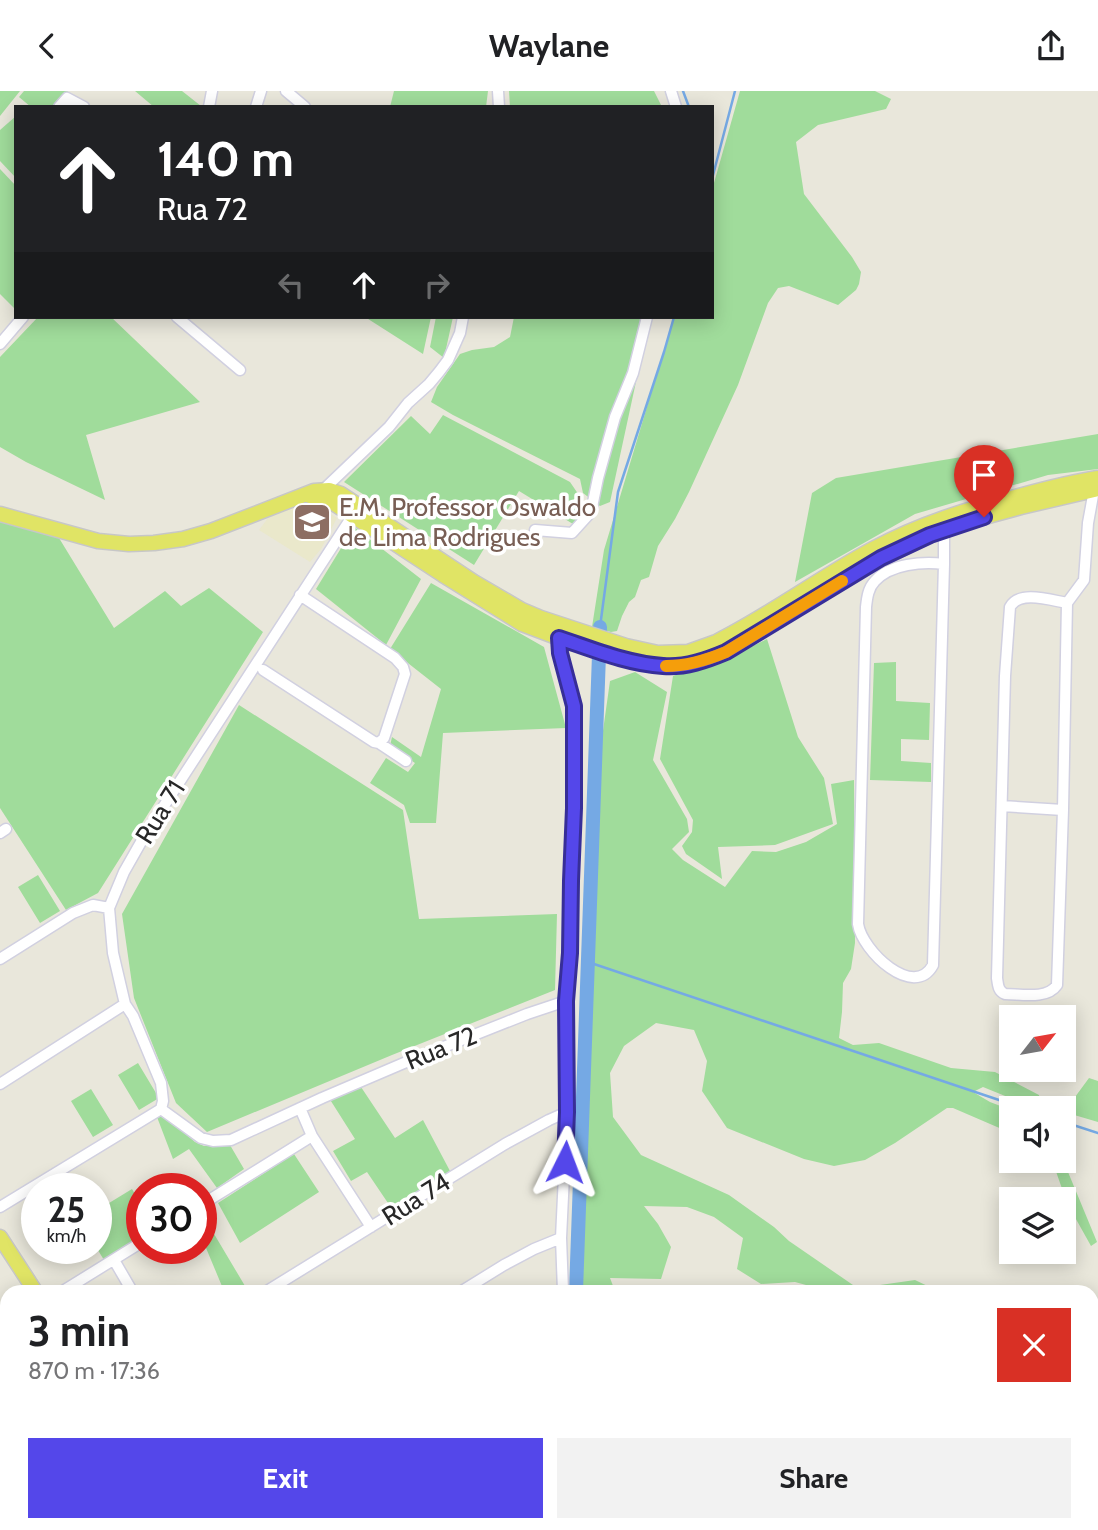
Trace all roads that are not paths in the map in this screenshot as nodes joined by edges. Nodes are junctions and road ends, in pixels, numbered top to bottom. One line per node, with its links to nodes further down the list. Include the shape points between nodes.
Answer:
1 (286, 91): 4 (street)
2 (61, 105): 3 (street, via 67,98)
3 (80, 105)
4 (303, 105)
5 (21, 319): 9 (street)
6 (179, 319): 10 (street)
7 (462, 319): 12 (street, via 448,360 429,384)
8 (646, 319): 17 (street, via 591,512 572,533)
9 (0, 344)
10 (240, 370)
11 (1097, 485): 16 (main road); 20 (street, via 1088,523 1084,580); 23 (main road, via 1064,484 923,525 847,563 727,637 697,650 658,653)
12 (323, 490): 13 (main road); 22 (main road, via 341,494 514,606)
13 (302, 496): 14 (main road, via 199,535 140,544 86,539); 15 (main road, via 326,499)
14 (0, 515)
15 (353, 515): 19 (street, Rua 71); 21 (main road, via 496,609)
16 (944, 529): 18 (street); 23 (main road, via 866,566 711,659 664,666)
17 (535, 530)
18 (944, 564): 18 (street, via 915,563 882,575 867,593 866,607 859,932 890,969 921,976 933,964)
19 (300, 595): 25 (street, via 403,667 405,674); 29 (street, Rua 71, via 145,835)
20 (1067, 603): 27 (street, via 1028,597 1010,607); 28 (street)
21 (559, 638): 22 (main road); 31 (street, via 574,706)
22 (581, 638): 23 (main road)
23 (609, 647)
24 (263, 670): 25 (street)
25 (379, 743): 26 (street)
26 (406, 761)
27 (1002, 806): 28 (street); 28 (street, via 998,986 1004,994 1043,994 1057,985)
28 (1063, 810)
29 (109, 908): 30 (street, via 93,905 72,913); 32 (street, Rua 71)
30 (0, 959)
31 (566, 1001): 34 (street, Rua 72); 36 (street)
32 (124, 1004): 33 (street); 35 (street, Rua 71, via 161,1083)
33 (0, 1084)
34 (300, 1108): 35 (street, Rua 72, via 220,1141 201,1139); 37 (street)
35 (161, 1109): 39 (street)
36 (567, 1112): 40 (street, Rua 74, via 505,1144); 42 (street)
37 (312, 1136): 38 (street); 40 (street)
38 (217, 1195)
39 (0, 1207)
40 (371, 1227): 48 (street, Rua 74)
41 (0, 1237): 45 (main road)
42 (561, 1238): 49 (street); 50 (street)
43 (126, 1252): 44 (street)
44 (114, 1260): 46 (street); 47 (street)
45 (31, 1285)
46 (73, 1285)
47 (129, 1285)
48 (277, 1285)
49 (472, 1285)
50 (563, 1285)

